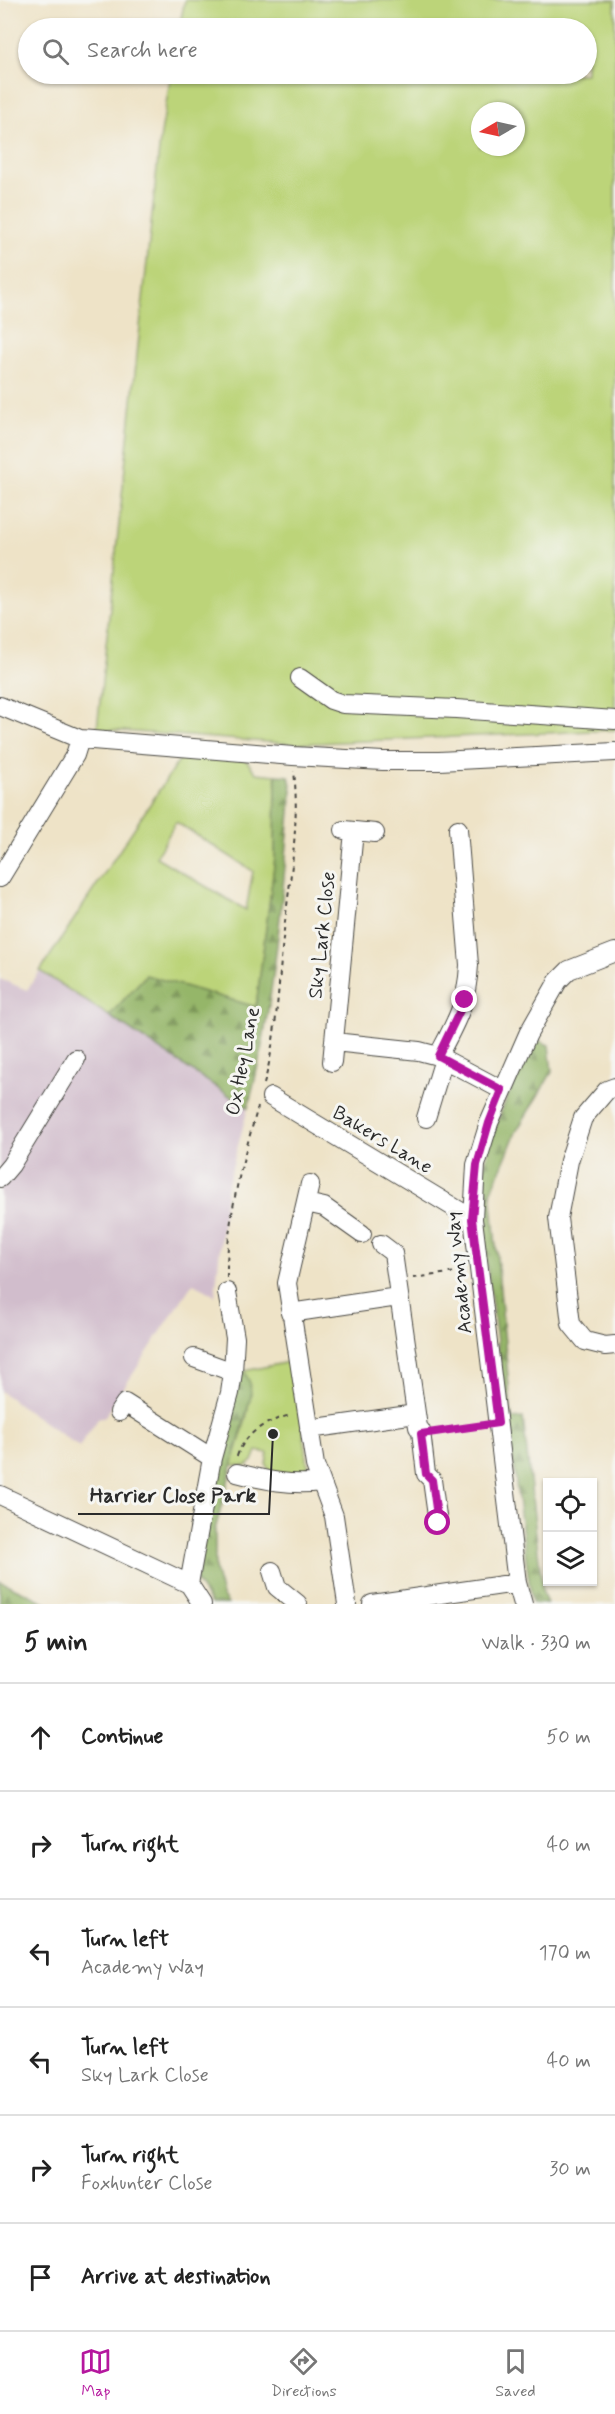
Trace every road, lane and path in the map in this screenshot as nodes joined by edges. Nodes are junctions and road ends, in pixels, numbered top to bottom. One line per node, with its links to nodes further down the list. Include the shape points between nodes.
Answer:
1 (300, 678): 3 (street, via 343,704)
2 (0, 706): 4 (street)
3 (615, 720)
4 (80, 739): 6 (street); 9 (street, via 75,755)
5 (615, 752): 6 (street, via 439,761)
6 (293, 756): 17 (path, Ox Hey Lane, via 297,792 294,842)
7 (458, 829): 12 (street, via 468,984)
8 (375, 833): 11 (street, Sky Lark Close, via 348,830)
9 (0, 878)
10 (615, 952): 16 (street, Academy Way, via 569,970 558,981)
11 (334, 1042): 12 (street, via 418,1051); 14 (street, Sky Lark Close)
12 (441, 1058): 16 (street); 18 (street)
13 (76, 1059): 19 (street, via 12,1165)
14 (332, 1062)
15 (615, 1086): 29 (street, via 583,1118 569,1161 558,1218 572,1324 585,1341)
16 (502, 1090): 22 (street, Academy Way, via 477,1165)
17 (264, 1097): 22 (street, Bakers Lane); 26 (path, Ox Hey Lane, via 243,1158 229,1240)
18 (426, 1118)
19 (0, 1178)
20 (310, 1184): 21 (street)
21 (315, 1205): 23 (street); 28 (street, via 287,1283)
22 (472, 1219): 25 (street, Academy Way)
23 (362, 1234)
24 (381, 1244): 27 (street, via 393,1253)
25 (479, 1269): 27 (path); 35 (street, Academy Way)
26 (227, 1293): 31 (street, via 236,1344)
27 (398, 1294): 28 (street); 33 (street)
28 (290, 1313): 34 (street)
29 (615, 1345)
30 (194, 1358): 31 (street)
31 (233, 1372): 36 (street)
32 (119, 1412): 36 (street, via 125,1403)
33 (417, 1419): 34 (street); 35 (path); 40 (street)
34 (308, 1422): 37 (path, via 266,1422 245,1440 232,1472); 38 (street)
35 (498, 1423): 42 (street, Academy Way)
36 (212, 1458): 43 (street)
37 (249, 1470): 38 (street, via 294,1484)
38 (320, 1482): 47 (street, via 334,1516)
39 (0, 1495): 43 (street)
40 (438, 1523)
41 (272, 1571): 46 (street, via 277,1587)
42 (517, 1582): 44 (street); 49 (street, Academy Way)
43 (189, 1584): 45 (street)
44 (461, 1597): 48 (street)
45 (202, 1604)
46 (298, 1604)
47 (347, 1604)
48 (372, 1604)
49 (523, 1604)

